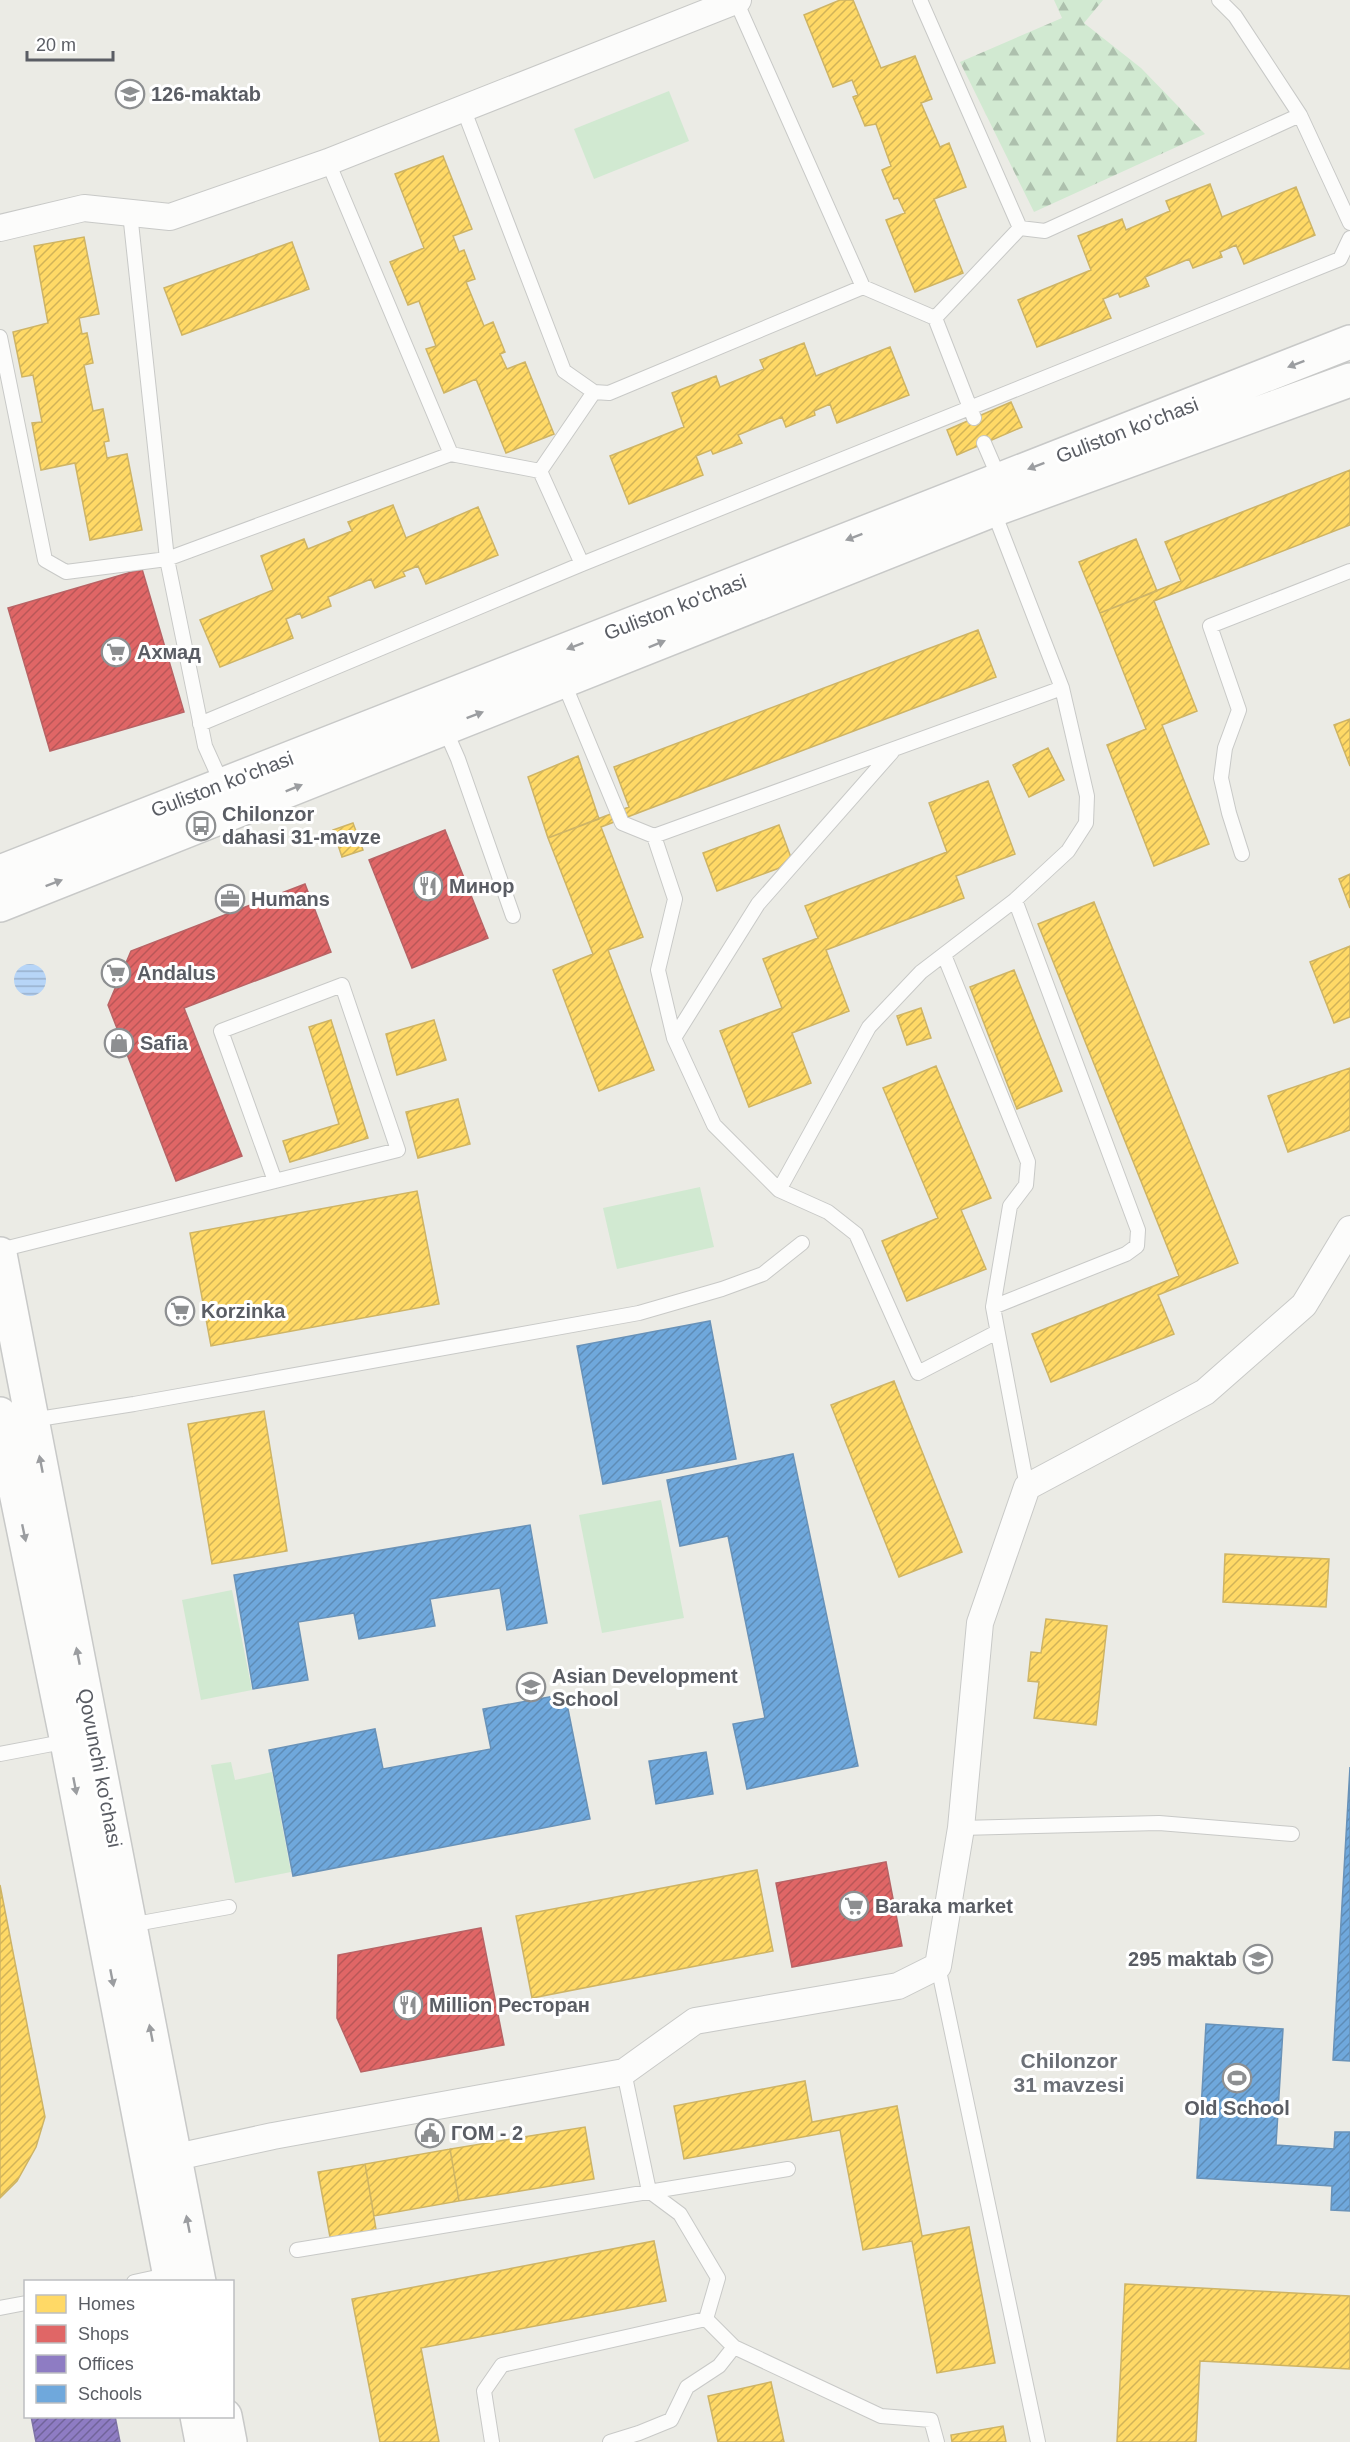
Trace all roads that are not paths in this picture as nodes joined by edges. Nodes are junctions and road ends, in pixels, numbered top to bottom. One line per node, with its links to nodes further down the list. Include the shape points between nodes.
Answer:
1 (737, 0): 4 (street); 12 (lane)
2 (920, 0): 10 (lane)
3 (1219, 0): 5 (lane, via 1235,16)
4 (463, 108): 6 (street); 17 (lane, via 564,371)
5 (1300, 115): 8 (lane); 10 (lane, via 1045,231)
6 (328, 162): 7 (street, via 170,217); 20 (lane)
7 (130, 213): 9 (street, via 84,208); 23 (lane)
8 (1350, 223)
9 (0, 228)
10 (1020, 228): 13 (lane)
11 (1350, 238): 18 (lane, via 1340,258)
12 (863, 287): 13 (lane); 17 (lane, via 609,393)
13 (935, 318): 18 (lane)
14 (0, 337): 23 (lane, via 45,560 66,572)
15 (1350, 342): 22 (main road, Guliston ko'chasi, one-way to 22)
16 (1350, 380): 22 (main road, Guliston ko'chasi)
17 (594, 392): 21 (lane)
18 (972, 413): 24 (lane)
19 (984, 443): 22 (lane)
20 (451, 454): 21 (lane); 23 (lane)
21 (540, 471): 24 (lane)
22 (1001, 498): 26 (main road, Guliston ko'chasi, one-way to 22); 27 (lane); 31 (main road, Guliston ko'chasi, one-way to 31)
23 (167, 559): 28 (lane)
24 (582, 564): 28 (lane)
25 (1350, 571): 33 (lane, via 1210,626 1239,710 1225,748 1221,778)
26 (563, 681): 29 (main road, Guliston ko'chasi, one-way to 26); 32 (lane, via 622,823)
27 (1062, 688): 30 (lane); 35 (lane, via 1087,796 1086,823 1068,851)
28 (200, 724): 31 (lane, via 205,746)
29 (444, 727): 31 (main road, Guliston ko'chasi, one-way to 29); 37 (lane)
30 (892, 752): 32 (lane); 39 (lane, via 758,904)
31 (228, 799): 34 (main road, Guliston ko'chasi); 36 (main road, Guliston ko'chasi, one-way to 31)
32 (654, 837): 39 (lane, via 675,899 658,970)
33 (1242, 854)
34 (0, 872)
35 (1015, 900): 38 (lane); 45 (lane, via 1138,1230 1137,1245 1126,1254)
36 (0, 905)
37 (513, 916)
38 (944, 955): 41 (lane, via 921,972 869,1027); 45 (lane, via 1028,1162 1026,1185 1010,1206)
39 (674, 1038): 41 (lane, via 714,1125)
40 (275, 1181): 40 (lane, via 398,1150 342,985 221,1030); 44 (lane)
41 (779, 1190): 46 (lane, via 828,1212 856,1234 918,1373)
42 (1350, 1229): 49 (street, via 1304,1305 1205,1392)
43 (802, 1243): 48 (lane, via 763,1274 639,1313)
44 (0, 1252): 48 (main road, Qovunchi ko'chasi, via 15,1360)
45 (993, 1307): 46 (lane)
46 (997, 1332): 49 (lane)
47 (0, 1414): 50 (main road, Qovunchi ko'chasi, one-way to 50)
48 (32, 1420): 50 (main road, Qovunchi ko'chasi, one-way to 48)
49 (1026, 1487): 52 (street, via 980,1623)
50 (80, 1739): 51 (lane); 55 (main road, Qovunchi ko'chasi); 58 (main road, Qovunchi ko'chasi, one-way to 58)
51 (0, 1754)
52 (961, 1828): 53 (lane, via 1160,1823); 56 (street)
53 (1292, 1834)
54 (229, 1907): 55 (lane)
55 (130, 1925): 58 (main road, Qovunchi ko'chasi, one-way to 55)
56 (938, 1966): 57 (street, via 898,1986 695,2020); 75 (lane)
57 (624, 2072): 58 (street); 60 (lane)
58 (161, 2160): 62 (main road, Qovunchi ko'chasi)
59 (788, 2169): 60 (lane)
60 (649, 2191): 61 (lane); 66 (lane, via 680,2214 717,2278)
61 (297, 2250)
62 (184, 2277): 63 (lane)
63 (154, 2280)
64 (24, 2303): 65 (lane)
65 (0, 2308)
66 (706, 2319): 67 (lane); 72 (lane, via 502,2365 484,2391)
67 (734, 2347): 73 (lane, via 719,2366 687,2387 671,2420); 74 (lane, via 881,2416 931,2420)
68 (197, 2418): 70 (main road)
69 (225, 2418): 71 (main road)
70 (202, 2442)
71 (230, 2442)
72 (492, 2442)
73 (610, 2442)
74 (937, 2442)
75 (1038, 2442)

